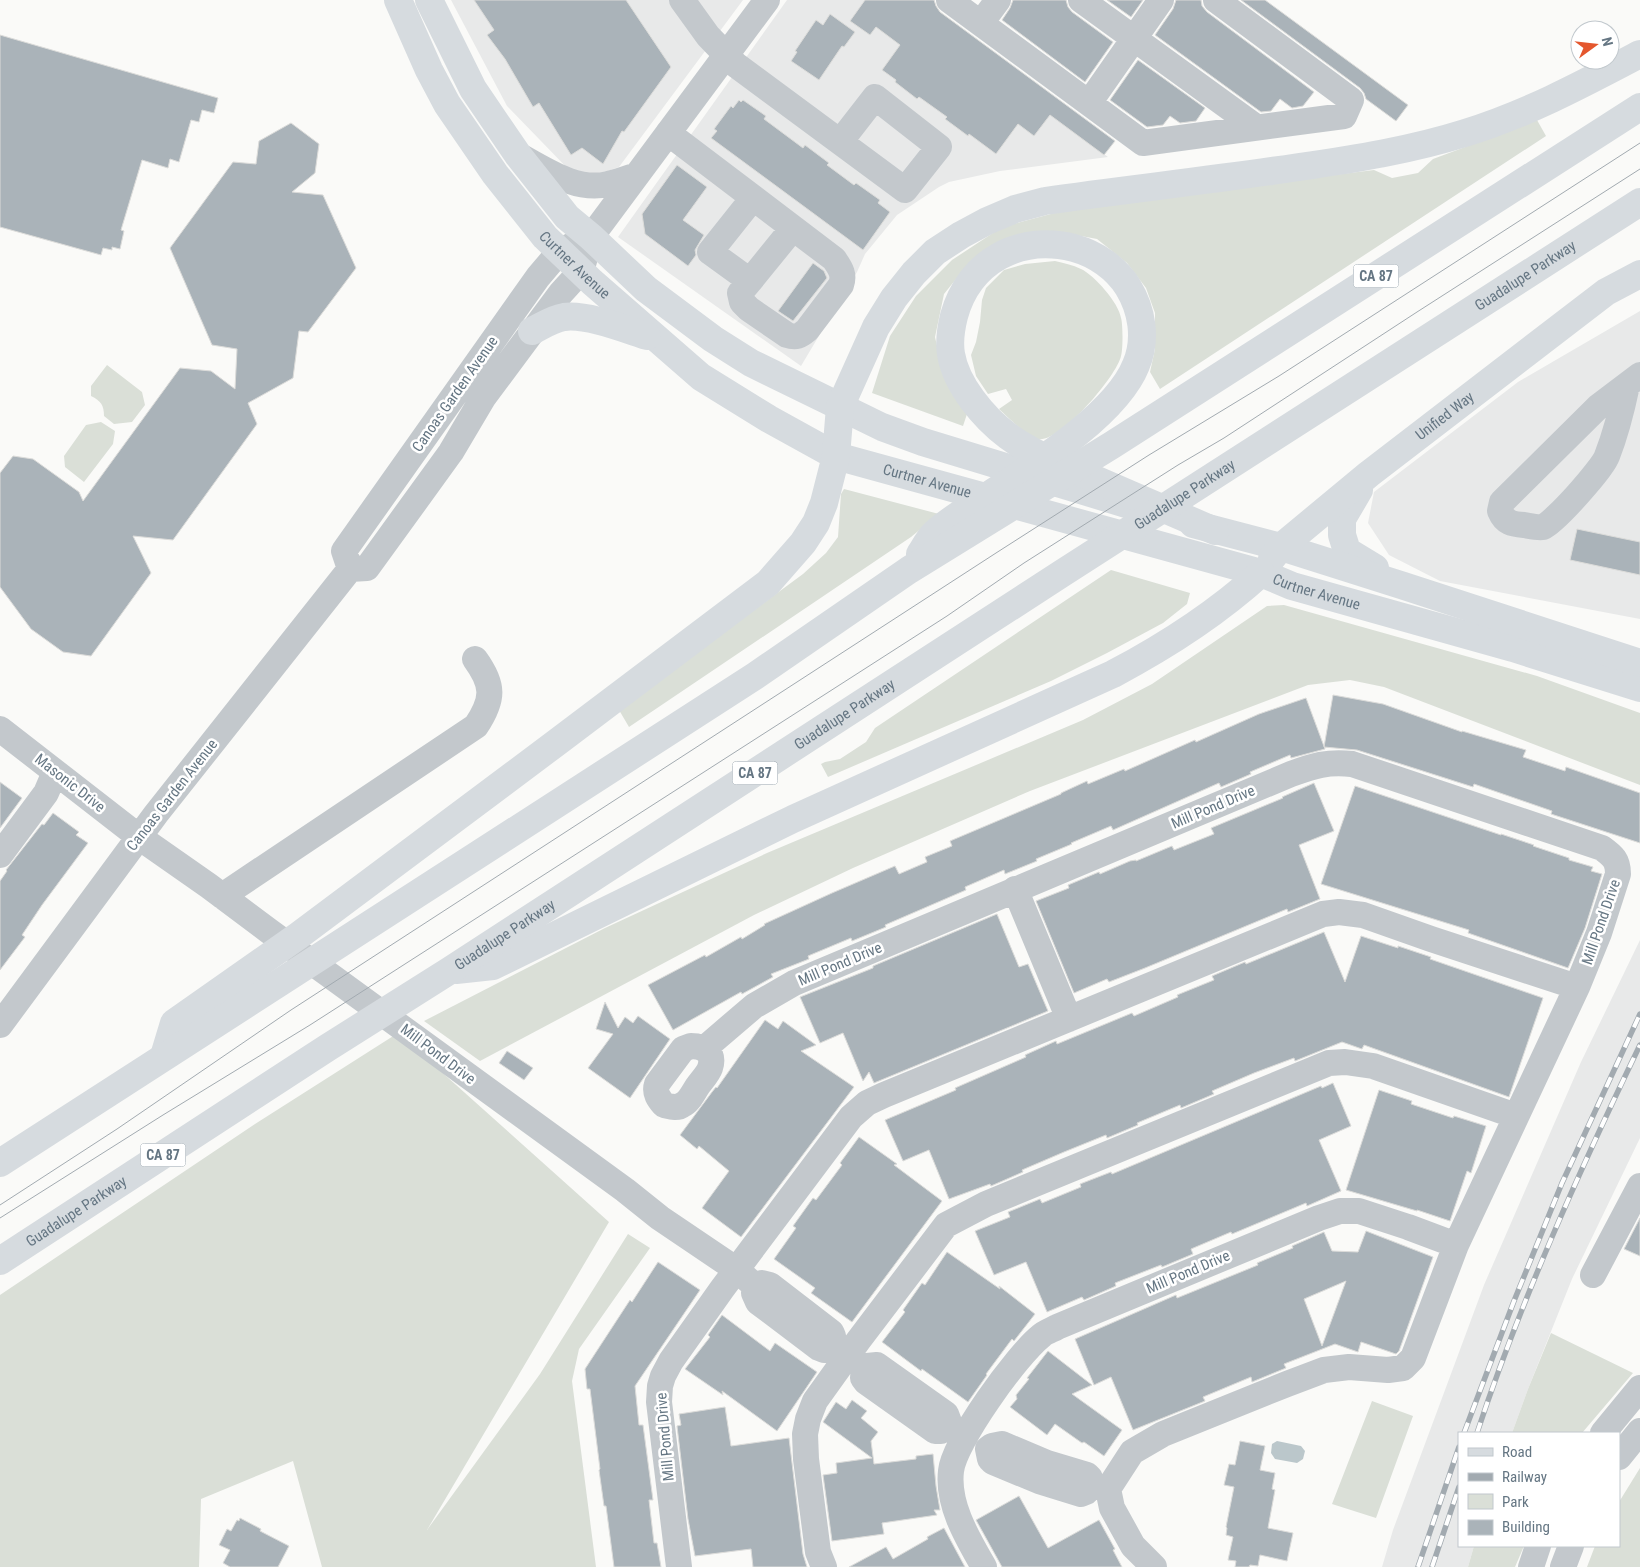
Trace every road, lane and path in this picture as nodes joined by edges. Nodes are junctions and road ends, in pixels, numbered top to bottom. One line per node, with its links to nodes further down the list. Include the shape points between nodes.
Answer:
1 (398, 0): 25 (main road, Curtner Avenue, via 447,104 494,174 544,237)
2 (429, 0): 19 (main road, Curtner Avenue, via 474,89)
3 (682, 0): 13 (street)
4 (949, 0): 10 (street)
5 (998, 0): 10 (street)
6 (1081, 0): 11 (street)
7 (1161, 0): 11 (street)
8 (1216, 0): 16 (street, via 1351,100 1344,116)
9 (762, 2): 13 (street, Canoas Garden Avenue)
10 (981, 23): 14 (street)
11 (1133, 38): 14 (street); 16 (street)
12 (1640, 54): 32 (main road, via 1521,113 1430,143 1343,160 1045,201 987,220 935,252 899,292 876,327)
13 (726, 56): 17 (street, Canoas Garden Avenue); 18 (street)
14 (1088, 103): 16 (street, via 1143,143)
15 (1640, 107): 36 (main road, CA 87, via 1112,445)
16 (1256, 128)
17 (668, 133): 20 (street, Canoas Garden Avenue); 21 (street)
18 (840, 142)
19 (518, 155): 20 (street, via 573,182 590,186 607,185); 24 (main road, Curtner Avenue, via 567,217)
20 (637, 175): 24 (street, Canoas Garden Avenue)
21 (753, 198): 23 (street); 28 (street, via 710,252)
22 (1640, 202): 50 (main road, Guadalupe Parkway / CA 87)
23 (793, 228): 28 (street); 28 (street, via 834,259 842,272 841,285 807,330 800,336 787,335 749,309 742,302 740,293)
24 (591, 237): 25 (street, Canoas Garden Avenue); 26 (street, Canoas Garden Avenue); 32 (main road, Curtner Avenue, via 646,289 713,339 751,364)
25 (560, 251): 26 (main road, Curtner Avenue); 38 (street, Canoas Garden Avenue, via 538,277 344,551)
26 (581, 272): 29 (street, Canoas Garden Avenue); 30 (main road, Curtner Avenue)
27 (1640, 274): 34 (main road, Unified Way, via 1606,292)
28 (750, 281)
29 (532, 331): 30 (main road, via 564,317 572,317 596,320); 38 (street, Canoas Garden Avenue, via 483,398 451,452 367,568)
30 (656, 339): 33 (main road, Curtner Avenue, via 701,377)
31 (1634, 380): 31 (street, via 1599,406 1502,502 1500,511 1503,518 1510,524 1542,527 1568,506 1607,458)
32 (840, 407): 33 (main road); 35 (main road, Curtner Avenue, via 923,442)
33 (836, 456): 39 (main road, Curtner Avenue); 52 (main road, via 816,523 803,543 768,582 326,915)
34 (1369, 474): 37 (main road, Unified Way); 40 (main road, via 1342,520 1347,551)
35 (1215, 531): 36 (main road, via 1033,451 1009,437 973,401 951,354 951,328 958,302 970,280 986,264 1004,253 1044,243 1085,251 1105,262 1122,278 1134,297 1141,320 1142,342 1136,365 1114,399 1078,432); 37 (main road, Curtner Avenue)
36 (945, 538): 52 (main road, CA 87, via 909,570 755,676 353,935)
37 (1281, 547): 39 (main road, Unified Way); 40 (main road, Curtner Avenue)
38 (350, 569): 46 (street, Canoas Garden Avenue)
39 (1261, 573): 43 (main road, Curtner Avenue, via 1292,586 1513,648); 50 (main road, Unified Way, via 1206,618 1113,674 793,819 493,966)
40 (1404, 586): 42 (main road, Curtner Avenue)
41 (474, 659): 49 (street, via 485,672 489,688 485,713 476,726)
42 (1640, 663)
43 (1640, 688)
44 (0, 729): 45 (street, Masonic Drive)
45 (55, 772): 46 (street, Masonic Drive); 47 (street, via 46,793)
46 (139, 837): 49 (street, Mill Pond Drive); 54 (street, Canoas Garden Avenue)
47 (0, 855)
48 (1015, 889): 51 (street, Mill Pond Drive, via 1316,764 1352,764 1602,848 1612,855 1618,864 1618,874); 53 (street); 55 (street, Mill Pond Drive, via 794,983 754,1006 705,1048 711,1061 710,1069 687,1101 681,1107)
49 (222, 896): 62 (street, Mill Pond Drive)
50 (449, 971): 60 (main road, Guadalupe Parkway / CA 87)
51 (1577, 987): 53 (street, Mill Pond Drive, via 1363,915 1339,912 1311,917); 56 (street, Mill Pond Drive)
52 (246, 988): 57 (main road, CA 87, via 164,1056)
53 (1069, 1019): 62 (street, Mill Pond Drive, via 867,1103 851,1117)
54 (0, 1025)
55 (659, 1112)
56 (1516, 1116): 59 (street, Mill Pond Drive); 63 (street, via 1373,1066 1330,1063 986,1204 946,1225)
57 (0, 1163)
58 (1640, 1186): 61 (street)
59 (1456, 1245): 65 (street, Mill Pond Drive, via 1359,1212 1340,1212 1319,1218 1042,1335 1020,1358 974,1421); 69 (street, Mill Pond Drive, via 1414,1358 1402,1368 1324,1370 1225,1408 1163,1434 1132,1452)
60 (0, 1261)
61 (1593, 1276)
62 (746, 1278): 63 (street, Mill Pond Drive, via 770,1285 830,1332); 72 (street, Mill Pond Drive, via 722,1289 671,1361 660,1386 660,1420)
63 (847, 1356): 65 (street, Mill Pond Drive, via 866,1382 936,1431); 73 (street, via 815,1401 805,1434 818,1552)
64 (1640, 1388): 67 (street)
65 (958, 1431): 69 (street, Mill Pond Drive, via 988,1449 993,1462 1081,1494); 74 (street, Mill Pond Drive, via 951,1471 953,1499 962,1526)
66 (1640, 1431): 68 (street)
67 (1604, 1432)
68 (1620, 1456)
69 (1100, 1487): 75 (street, via 1133,1546)
70 (1538, 1547): 76 (street)
71 (1572, 1547): 77 (street)
72 (679, 1567)
73 (824, 1567)
74 (984, 1567)
75 (1154, 1567)
76 (1531, 1567)
77 (1563, 1567)

